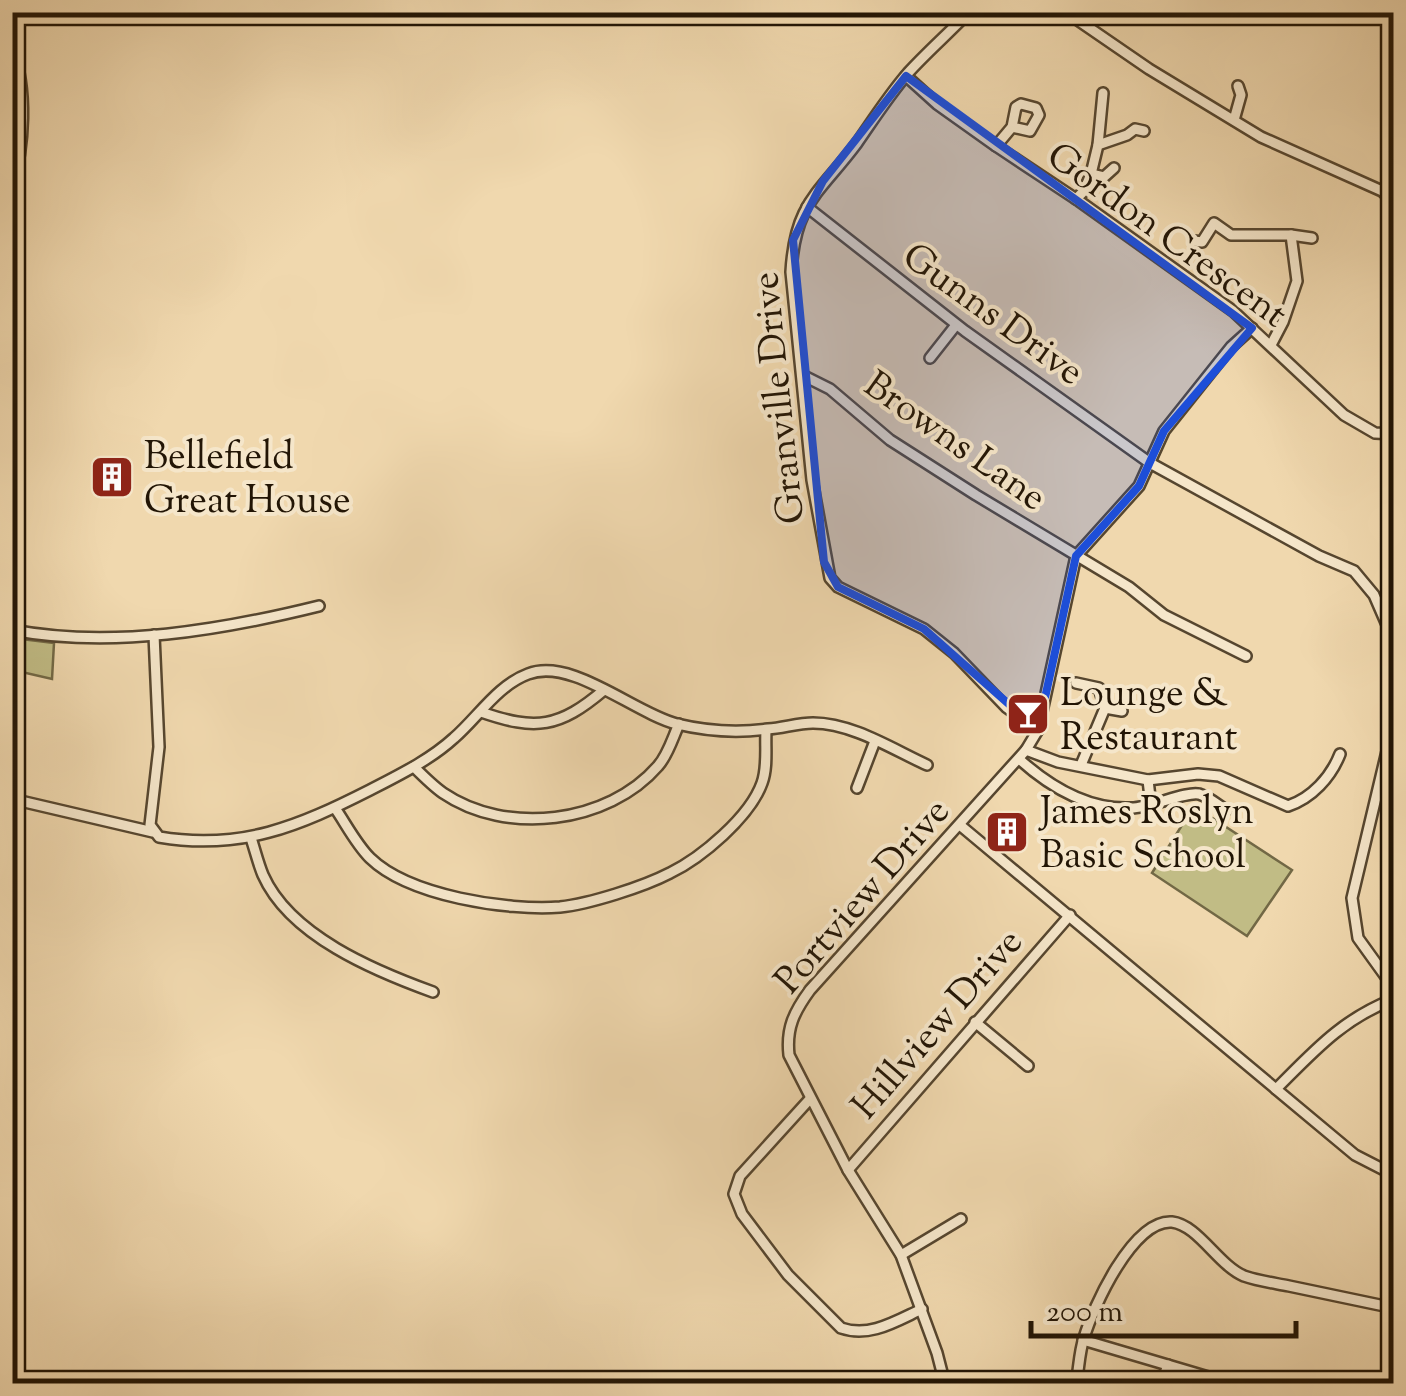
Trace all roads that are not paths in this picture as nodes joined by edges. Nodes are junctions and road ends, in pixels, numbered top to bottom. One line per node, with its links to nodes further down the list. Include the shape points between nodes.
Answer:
1 (969, 12): 4 (street, Granville Drive)
2 (1066, 12): 7 (street)
3 (12, 46): 14 (street, via 22,112)
4 (906, 76): 11 (street, Gordon Crescent); 17 (street, Granville Drive)
5 (1238, 86): 7 (street)
6 (1103, 93): 10 (street)
7 (1234, 120): 16 (street)
8 (1012, 127): 11 (street)
9 (1144, 131): 10 (street)
10 (1098, 145): 13 (street)
11 (996, 146): 15 (street, Gordon Crescent)
12 (1114, 168): 13 (street, via 1104,176)
13 (1091, 174): 15 (street)
14 (12, 190)
15 (1076, 199): 22 (street, Gordon Crescent)
16 (1394, 202)
17 (807, 206): 21 (street, Gunns Drive); 25 (street, Granville Drive, via 793,240 791,272)
18 (1291, 234): 19 (street); 20 (street, via 1231,235 1214,223 1202,242); 23 (street, via 1297,282)
19 (1312, 238)
20 (1194, 241)
21 (956, 325): 24 (street); 27 (street, Gunns Drive)
22 (1252, 328): 23 (street, Gordon Crescent); 27 (street, via 1164,431)
23 (1271, 346): 26 (street, Gordon Crescent, via 1361,427)
24 (930, 358)
25 (802, 374): 28 (street, Browns Lane, via 913,455); 42 (street, Granville Drive, via 830,578 924,628)
26 (1394, 434)
27 (1150, 463): 28 (street, via 1140,486); 32 (street, Gunns Drive, via 1354,571 1374,595)
28 (1076, 556): 33 (street, Browns Lane, via 1164,614); 42 (street, Portview Drive)
29 (319, 606): 31 (street, via 256,622)
30 (12, 630): 31 (street, via 44,636)
31 (154, 634): 56 (street, via 159,747)
32 (1394, 641)
33 (1246, 656)
34 (1076, 683): 36 (street, via 1099,688)
35 (604, 690): 38 (street, via 560,721 538,725); 38 (street, via 544,670 508,685); 40 (street)
36 (1105, 708): 37 (street); 46 (street)
37 (1122, 711)
38 (481, 712): 48 (street)
39 (1394, 722): 59 (street, via 1352,898 1358,938)
40 (679, 724): 41 (street); 48 (street, via 660,764 630,790 555,818 474,808 443,793)
41 (766, 730): 43 (street, via 812,723); 53 (street, via 762,784 717,840 670,873 564,907 466,901 419,887 371,859)
42 (1038, 730): 45 (street, Portview Drive)
43 (875, 741): 47 (street); 50 (street)
44 (1340, 754): 49 (street, via 1319,786 1288,806 1219,776)
45 (1022, 755): 46 (street); 52 (street, via 1043,780 1094,804); 55 (street, Portview Drive)
46 (1081, 765): 49 (street)
47 (927, 766)
48 (414, 767): 53 (street)
49 (1148, 780): 52 (street)
50 (858, 788)
51 (12, 800): 56 (street)
52 (1151, 806): 54 (street, via 1193,794)
53 (334, 808): 57 (street)
54 (1226, 810)
55 (961, 826): 58 (street); 65 (street, Portview Drive, via 798,1006 790,1055)
56 (153, 832): 57 (street, via 178,841)
57 (251, 838): 60 (street, via 278,898 320,939)
58 (1070, 916): 62 (street, Hillview Drive); 64 (street)
59 (1394, 988)
60 (433, 992)
61 (1394, 999): 64 (street, via 1338,1028)
62 (976, 1022): 63 (street); 66 (street, Hillview Drive)
63 (1028, 1066)
64 (1276, 1089): 67 (street, via 1355,1155)
65 (810, 1100): 66 (street, Portview Drive); 71 (street, via 740,1176 734,1194 742,1214 788,1276 841,1328 874,1330)
66 (848, 1170): 69 (street, Portview Drive)
67 (1394, 1175)
68 (961, 1219): 69 (street)
69 (901, 1255): 71 (street, Portview Drive)
70 (1394, 1308): 72 (street, via 1246,1276 1172,1222 1142,1234 1129,1248)
71 (922, 1310): 74 (street, Portview Drive)
72 (1083, 1340): 73 (street); 75 (street)
73 (1168, 1365): 76 (street); 77 (street)
74 (945, 1384)
75 (1076, 1384)
76 (1161, 1384)
77 (1232, 1384)

